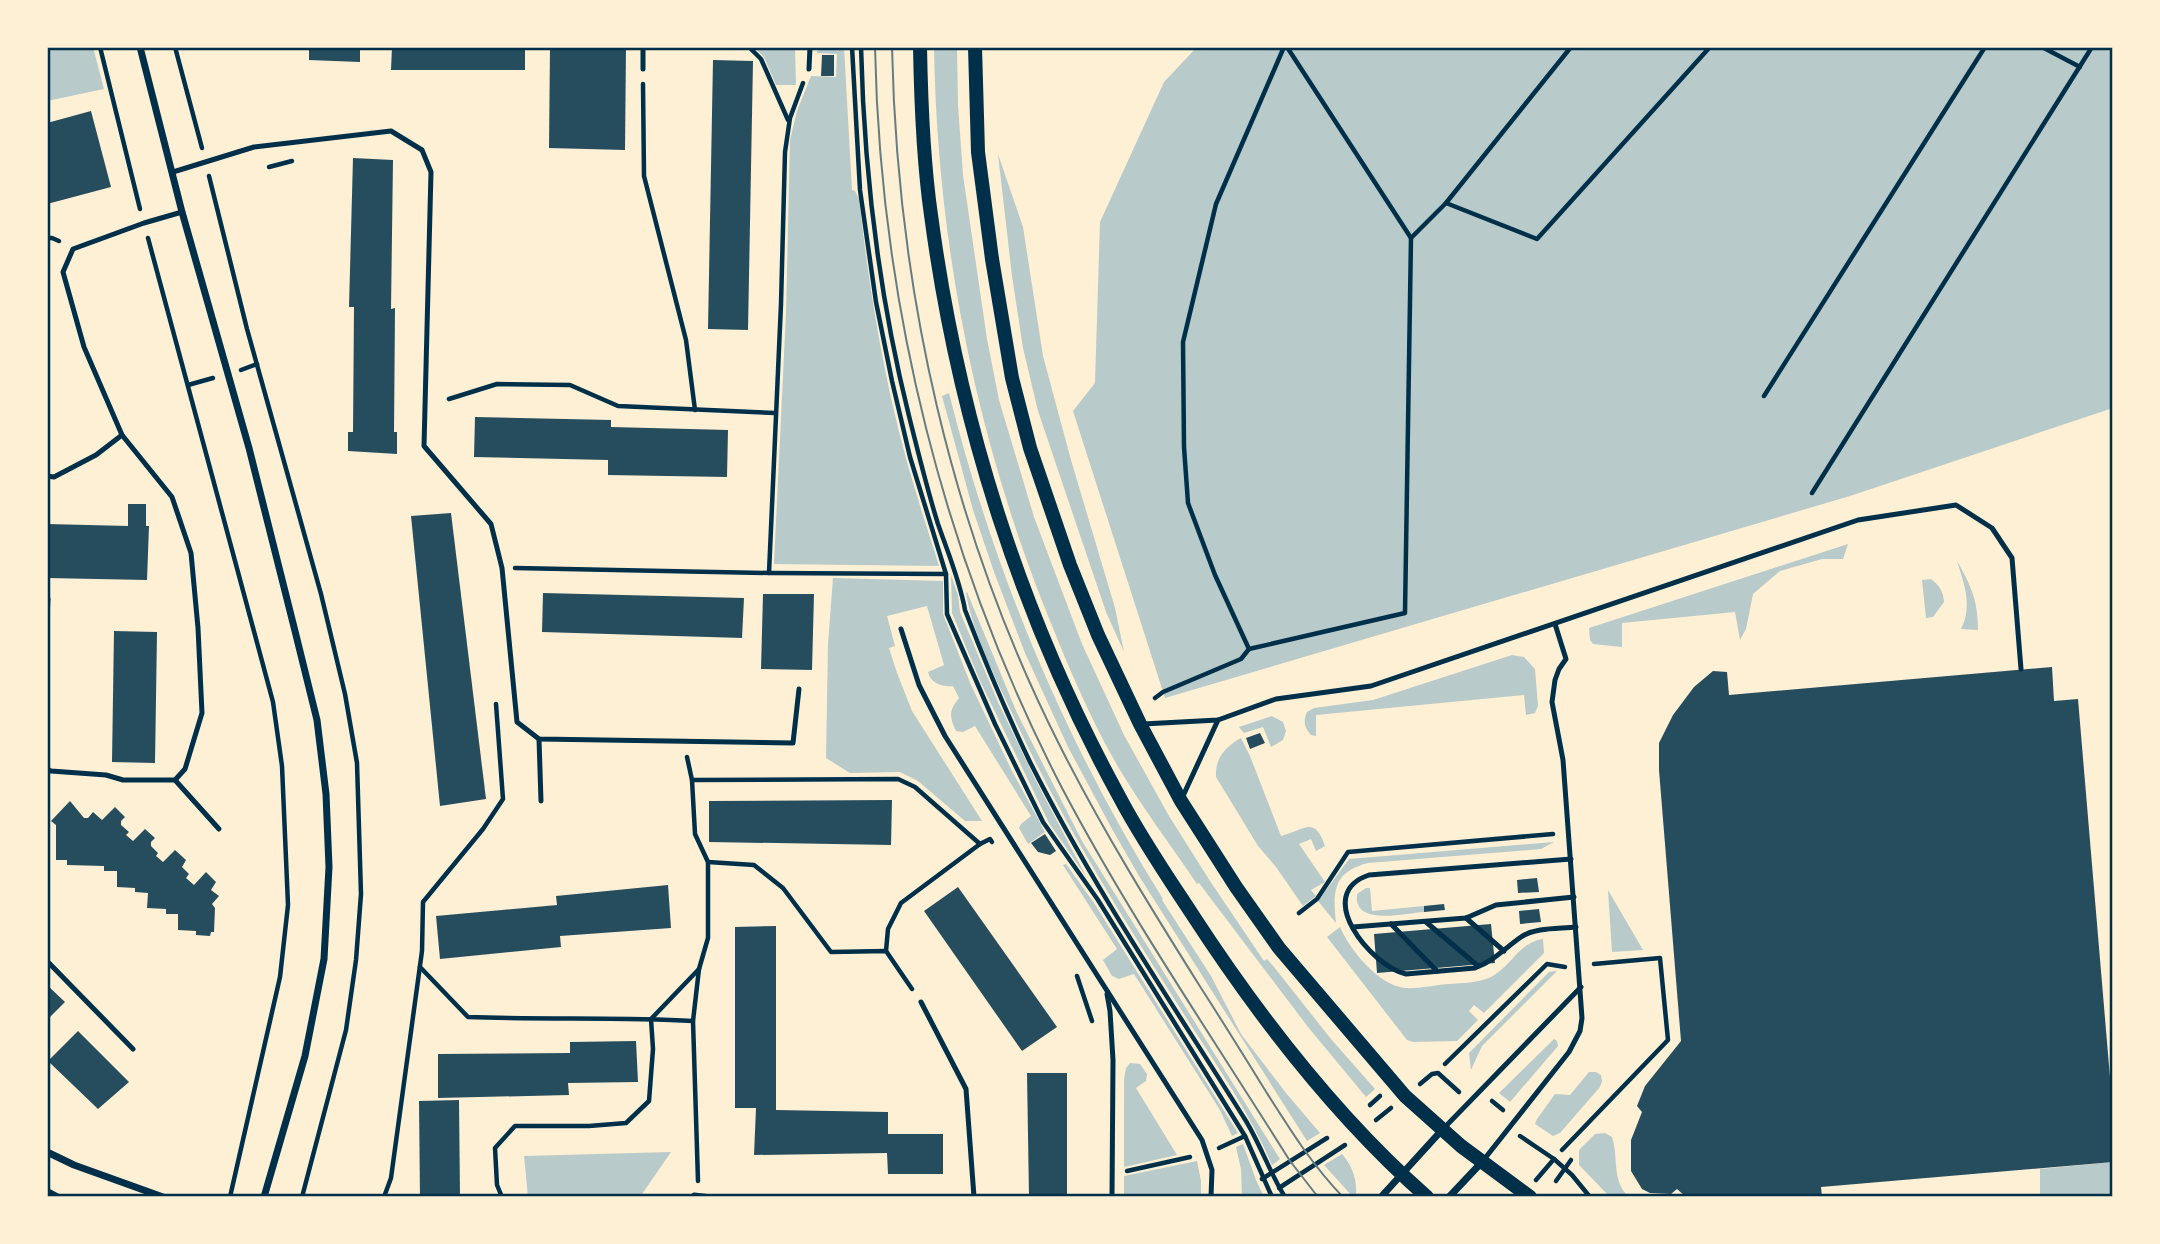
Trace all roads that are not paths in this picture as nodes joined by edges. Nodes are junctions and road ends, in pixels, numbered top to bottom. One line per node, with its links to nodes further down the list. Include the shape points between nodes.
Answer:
1 (140, 47): 8 (street)
2 (643, 47): 6 (lane)
3 (810, 47): 7 (lane)
4 (920, 47): 44 (main road, via 930,215 957,366 1001,527 1056,670 1135,826 1223,962 1291,1053)
5 (975, 47): 19 (main road, via 978,152 1012,378 1030,448 1070,565)
6 (643, 69)
7 (809, 69)
8 (173, 172): 9 (street); 20 (lane, via 254,146 391,131 422,150 431,172 424,446 491,524 502,568 517,722)
9 (182, 212): 10 (lane, via 73,249 63,272 84,348); 46 (street, via 295,631 317,720 326,794 329,867 324,959 305,1056)
10 (122, 435): 11 (lane, via 96,455 54,477); 22 (lane, via 172,497 191,553 202,713 185,769)
11 (47, 476)
12 (48, 599): 13 (lane)
13 (47, 618)
14 (1555, 624): 16 (lane, via 1858,520 1956,505 1992,528 2012,558); 18 (lane, via 1371,687 1276,699); 26 (lane, via 1566,659 1555,680 1552,702 1563,760)
15 (901, 629): 38 (lane, via 919,685 945,736)
16 (2021, 669)
17 (799, 689): 20 (lane, via 793,743)
18 (1218, 720): 19 (lane); 24 (lane)
19 (1140, 724): 24 (main road)
20 (539, 738): 23 (lane)
21 (47, 769): 22 (lane, via 123,780)
22 (175, 780): 25 (lane)
23 (541, 801)
24 (1181, 801): 41 (main road, via 1279,948 1394,1085)
25 (219, 829)
26 (1571, 859): 27 (lane); 31 (lane, via 1369,875 1346,892 1346,912)
27 (1574, 897): 28 (lane, via 1496,905); 32 (lane)
28 (1466, 918): 29 (lane); 33 (lane)
29 (1426, 922): 30 (lane); 35 (lane)
30 (1391, 924): 31 (lane); 36 (lane)
31 (1353, 927): 36 (lane, via 1395,972)
32 (1576, 927): 33 (lane, via 1531,932); 37 (lane)
33 (1504, 951): 35 (lane)
34 (47, 961): 40 (lane)
35 (1478, 966): 36 (lane)
36 (1437, 971)
37 (1581, 987): 41 (lane); 43 (lane, via 1582,1018 1575,1043)
38 (1105, 989): 50 (lane, via 1113,1037); 51 (lane, via 1207,1153)
39 (920, 1002): 49 (lane, via 966,1089)
40 (133, 1049)
41 (1442, 1130): 43 (main road); 44 (street)
42 (47, 1152): 45 (street)
43 (1482, 1161): 54 (street); 55 (main road)
44 (1400, 1173): 52 (street); 53 (main road)
45 (163, 1197)
46 (264, 1197)
47 (692, 1197): 48 (lane)
48 (712, 1197)
49 (974, 1197)
50 (1112, 1197)
51 (1211, 1197)
52 (1381, 1197)
53 (1427, 1197)
54 (1449, 1197)
55 (1530, 1197)

